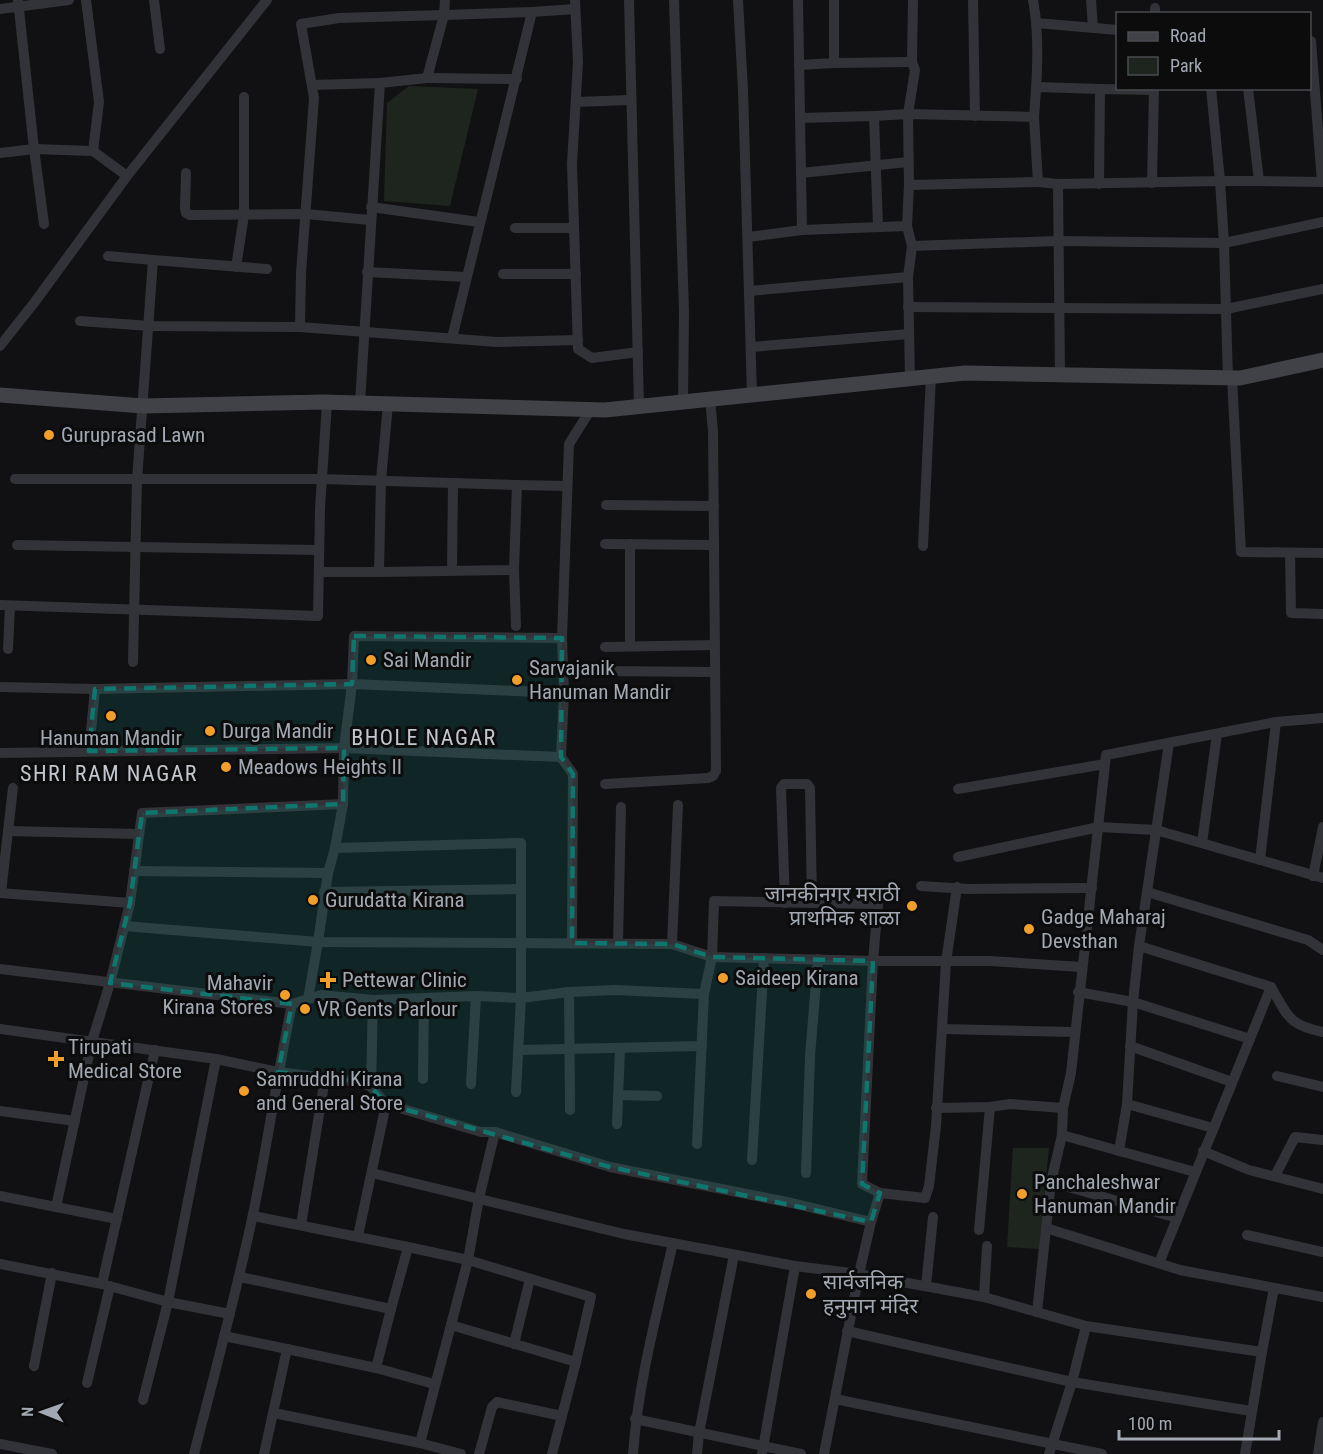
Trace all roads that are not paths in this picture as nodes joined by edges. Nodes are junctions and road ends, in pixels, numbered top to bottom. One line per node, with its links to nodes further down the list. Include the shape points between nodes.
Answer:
1 (69, 0): 15 (street)
2 (86, 0): 47 (street, via 99,102)
3 (154, 0): 24 (street)
4 (267, 0): 53 (street)
5 (445, 0): 19 (street)
6 (629, 0): 39 (street)
7 (674, 0): 110 (street, via 684,312)
8 (738, 0): 74 (street)
9 (798, 0): 27 (street)
10 (834, 0): 26 (street)
11 (973, 0): 43 (street)
12 (1033, 0): 20 (street)
13 (1091, 0): 21 (street)
14 (913, 1): 25 (street)
15 (18, 3): 17 (street); 46 (street)
16 (575, 4): 18 (street); 40 (street)
17 (0, 9)
18 (532, 12): 19 (street); 29 (street)
19 (444, 15): 28 (street); 31 (street, via 339,18 301,24)
20 (1036, 23): 21 (street); 32 (street)
21 (1094, 28): 22 (street)
22 (1116, 30)
23 (1311, 41): 57 (street)
24 (160, 49)
25 (912, 62): 26 (street); 41 (street, via 915,70)
26 (834, 63): 27 (street)
27 (799, 65): 45 (street)
28 (427, 78): 29 (street); 30 (street)
29 (517, 79): 66 (street)
30 (380, 83): 31 (street); 62 (street)
31 (312, 85): 63 (street)
32 (1036, 87): 33 (street); 44 (street)
33 (1100, 89): 34 (street); 60 (street)
34 (1116, 89)
35 (1154, 90): 58 (street)
36 (1211, 90): 54 (street)
37 (1248, 90): 55 (street)
38 (243, 97): 64 (street)
39 (630, 100): 40 (street); 101 (street)
40 (576, 102): 72 (street, via 572,164)
41 (908, 114): 42 (street); 43 (street); 49 (street)
42 (874, 116): 45 (street); 50 (street)
43 (975, 116): 44 (street)
44 (1034, 117): 56 (street)
45 (800, 118): 52 (street)
46 (34, 149): 47 (street); 48 (street); 68 (street)
47 (93, 151): 53 (street)
48 (0, 153)
49 (908, 162): 50 (street); 61 (street)
50 (877, 166): 52 (street); 69 (street)
51 (186, 173): 64 (street, via 186,213)
52 (801, 173): 73 (street)
53 (127, 176): 99 (street)
54 (1220, 181): 55 (street); 58 (street); 76 (street)
55 (1259, 181): 57 (street)
56 (1038, 182): 59 (street); 61 (street)
57 (1322, 182)
58 (1152, 183): 60 (street)
59 (1058, 184): 60 (street); 75 (street)
60 (1099, 184)
61 (909, 185): 70 (street)
62 (371, 207): 65 (street); 66 (street)
63 (306, 213): 64 (street); 65 (street); 94 (street)
64 (244, 215): 80 (street)
65 (370, 220): 82 (street)
66 (479, 222): 85 (street)
67 (1323, 222): 76 (street)
68 (44, 224)
69 (878, 226): 70 (street); 73 (street)
70 (907, 226): 77 (street)
71 (515, 228): 72 (street)
72 (574, 228): 84 (street)
73 (802, 230): 74 (street)
74 (748, 237): 88 (street)
75 (1058, 241): 76 (street); 77 (street); 90 (street)
76 (1224, 243): 91 (street)
77 (912, 246): 86 (street)
78 (108, 256): 79 (street)
79 (153, 260): 80 (street); 93 (street)
80 (236, 267): 81 (street)
81 (267, 269)
82 (368, 272): 85 (street); 95 (street)
83 (503, 274): 84 (street)
84 (576, 274): 98 (street)
85 (466, 277): 97 (street)
86 (908, 277): 88 (street); 89 (street)
87 (1323, 289): 91 (street)
88 (749, 291): 100 (street)
89 (908, 307): 90 (street); 96 (street)
90 (1059, 307): 91 (street); 103 (street)
91 (1226, 309): 105 (street)
92 (80, 321): 93 (street)
93 (150, 326): 94 (street); 114 (street)
94 (300, 327): 95 (street)
95 (364, 332): 97 (street); 112 (street)
96 (909, 333): 100 (street); 106 (street)
97 (452, 338): 98 (street, via 497,342)
98 (578, 340): 101 (street, via 578,349 592,358)
99 (0, 346)
100 (751, 347): 108 (street)
101 (638, 352): 115 (street)
102 (1323, 360): 105 (street)
103 (1060, 375): 104 (street); 105 (street)
104 (931, 376): 106 (street); 130 (street)
105 (1230, 378): 133 (street, via 1240,552)
106 (910, 379): 108 (street)
107 (0, 395): 114 (street)
108 (752, 395): 109 (street)
109 (710, 399): 110 (street); 125 (street)
110 (683, 402): 115 (street)
111 (327, 403): 112 (street); 114 (street); 118 (street)
112 (360, 404): 113 (street)
113 (388, 404): 116 (street); 120 (street)
114 (143, 406): 119 (street)
115 (639, 406): 116 (street)
116 (591, 409): 123 (street, via 568,444)
117 (15, 479): 119 (street)
118 (321, 479): 119 (street); 120 (street); 132 (street)
119 (137, 480): 131 (street)
120 (381, 480): 121 (street); 137 (street)
121 (453, 483): 122 (street); 135 (street)
122 (517, 485): 123 (street); 136 (street)
123 (567, 486): 143 (street)
124 (606, 505): 125 (street)
125 (714, 506): 128 (street)
126 (606, 544): 127 (street)
127 (630, 544): 128 (street); 145 (street)
128 (714, 544): 144 (street)
129 (17, 545): 131 (street)
130 (923, 546)
131 (136, 548): 132 (street); 140 (street)
132 (320, 550): 138 (street)
133 (1290, 553): 134 (street); 141 (street, via 1291,613)
134 (1323, 553)
135 (452, 570): 136 (street); 137 (street)
136 (514, 570): 142 (street)
137 (379, 572): 138 (street)
138 (320, 573): 140 (street, via 318,616)
139 (5, 605): 140 (street); 147 (street)
140 (135, 609): 148 (street)
141 (1323, 614)
142 (516, 626)
143 (562, 639): 151 (street, via 354,636); 154 (street)
144 (715, 645): 145 (street); 150 (street)
145 (630, 646): 146 (street)
146 (605, 647)
147 (8, 649)
148 (133, 662)
149 (601, 671): 150 (street)
150 (715, 672): 164 (street, via 713,776)
151 (351, 684): 153 (street); 154 (street); 159 (street)
152 (0, 687): 153 (street)
153 (95, 689): 160 (street)
154 (564, 693): 162 (street)
155 (1323, 718): 156 (street)
156 (1276, 722): 157 (street); 178 (street)
157 (1217, 734): 158 (street); 175 (street)
158 (1169, 743): 163 (street, via 1106,755); 172 (street)
159 (344, 748): 160 (street); 162 (street); 167 (street)
160 (89, 751): 161 (street)
161 (0, 753)
162 (561, 758): 195 (street, via 573,774)
163 (1105, 764): 166 (street); 170 (street)
164 (605, 784)
165 (13, 788): 173 (street)
166 (958, 789)
167 (343, 804): 174 (street, via 142,813); 176 (street)
168 (678, 805): 197 (street)
169 (621, 807): 196 (street)
170 (1099, 827): 172 (street); 177 (street); 184 (street)
171 (1323, 827): 181 (street)
172 (1156, 830): 175 (street); 187 (street)
173 (8, 831): 174 (street); 188 (street)
174 (138, 834): 179 (street)
175 (1202, 843): 178 (street)
176 (335, 848): 180 (street); 185 (street, via 520,843)
177 (958, 857)
178 (1260, 860): 181 (street)
179 (134, 871): 180 (street); 189 (street)
180 (328, 873): 186 (street)
181 (1318, 877)
182 (921, 886): 183 (street)
183 (957, 887): 184 (street); 204 (street)
184 (1092, 888): 205 (street)
185 (520, 889): 186 (street); 194 (street)
186 (324, 892): 193 (street)
187 (1147, 892): 198 (street); 199 (street, via 1308,940)
188 (0, 893): 189 (street)
189 (130, 903): 192 (street)
190 (785, 903): 191 (street); 191 (street, via 781,788 784,784 803,782 810,788); 200 (street, via 714,901)
191 (812, 903): 203 (street, via 878,904)
192 (124, 926): 193 (street); 207 (street)
193 (318, 942): 194 (street); 215 (street)
194 (520, 943): 195 (street); 214 (street)
195 (572, 943): 196 (street)
196 (618, 943): 197 (street)
197 (672, 944): 200 (street)
198 (1139, 946): 208 (street); 217 (street)
199 (1323, 950)
200 (712, 957): 201 (street); 211 (street)
201 (765, 958): 202 (street); 259 (street)
202 (818, 959): 203 (street); 262 (street)
203 (873, 961): 204 (street); 266 (street, via 862,1184)
204 (946, 962): 205 (street); 220 (street)
205 (1081, 967): 210 (street)
206 (0, 969): 207 (street)
207 (110, 983): 218 (street); 224 (street)
208 (1271, 987): 222 (street, via 1288,1016 1301,1027); 223 (street)
209 (569, 992): 211 (street); 214 (street); 230 (street)
210 (1078, 992): 217 (street); 221 (street)
211 (704, 994): 225 (street)
212 (476, 996): 213 (street); 214 (street); 237 (street)
213 (424, 998): 216 (street); 235 (street)
214 (521, 998): 229 (street)
215 (308, 999): 216 (street, via 321,995); 218 (street)
216 (373, 1000): 238 (street)
217 (1133, 1002): 223 (street); 226 (street)
218 (292, 1004): 232 (street)
219 (0, 1029): 224 (street)
220 (942, 1029): 221 (street); 246 (street)
221 (1074, 1032): 247 (street)
222 (1323, 1032)
223 (1250, 1039): 236 (street)
224 (92, 1041): 228 (street); 250 (street)
225 (702, 1046): 227 (street); 256 (street)
226 (1130, 1046): 236 (street); 244 (street)
227 (620, 1048): 230 (street); 241 (street)
228 (155, 1050): 231 (street); 273 (street)
229 (519, 1050): 230 (street); 240 (street)
230 (571, 1050): 248 (street)
231 (216, 1059): 232 (street); 298 (street)
232 (278, 1072): 234 (street); 270 (street)
233 (1277, 1076): 239 (street)
234 (325, 1078): 238 (street); 275 (street)
235 (423, 1079)
236 (1232, 1082): 252 (street)
237 (471, 1084)
238 (371, 1087): 243 (street)
239 (1323, 1087)
240 (516, 1092)
241 (619, 1095): 242 (street); 251 (street)
242 (657, 1096)
243 (386, 1104): 253 (street, via 481,1132); 261 (street)
244 (1127, 1104): 252 (street); 257 (street)
245 (990, 1107): 246 (street); 247 (street, via 1010,1104); 277 (street)
246 (936, 1108): 266 (street, via 925,1198)
247 (1063, 1108): 254 (street)
248 (570, 1110)
249 (0, 1111): 250 (street)
250 (75, 1121): 269 (street)
251 (618, 1124)
252 (1213, 1128): 258 (street)
253 (495, 1132): 268 (street); 274 (street, via 610,1167)
254 (1062, 1135): 257 (street); 264 (street)
255 (1323, 1140): 263 (street, via 1294,1137)
256 (697, 1143)
257 (1119, 1151): 260 (street)
258 (1203, 1151): 260 (street); 263 (street)
259 (752, 1160)
260 (1195, 1172): 272 (street)
261 (372, 1173): 268 (street); 279 (street)
262 (806, 1173)
263 (1275, 1176): 265 (street)
264 (1051, 1182): 272 (street); 276 (street)
265 (1323, 1189)
266 (880, 1193): 274 (street)
267 (0, 1196): 269 (street)
268 (479, 1198): 280 (street); 285 (street)
269 (56, 1207): 273 (street)
270 (253, 1216): 275 (street); 291 (street)
271 (933, 1217): 294 (street)
272 (1177, 1218): 286 (street)
273 (117, 1219): 293 (street)
274 (871, 1222): 290 (street)
275 (300, 1225): 279 (street)
276 (1046, 1228): 286 (street); 300 (street)
277 (979, 1230)
278 (1247, 1235): 283 (street)
279 (358, 1236): 282 (street)
280 (673, 1243): 284 (street); 320 (street)
281 (987, 1246): 296 (street)
282 (408, 1247): 285 (street); 299 (street)
283 (1323, 1252)
284 (734, 1255): 288 (street); 322 (street)
285 (468, 1260): 292 (street); 302 (street)
286 (1159, 1263): 295 (street)
287 (0, 1264): 289 (street)
288 (795, 1266): 290 (street); 326 (street)
289 (52, 1273): 293 (street); 310 (street)
290 (858, 1274): 294 (street); 304 (street)
291 (240, 1277): 299 (street); 301 (street)
292 (530, 1279): 306 (street); 309 (street, via 591,1297)
293 (106, 1285): 298 (street); 313 (street)
294 (926, 1286): 296 (street)
295 (1274, 1288): 297 (street); 308 (street)
296 (984, 1297): 300 (street)
297 (1323, 1297)
298 (168, 1302): 301 (street); 316 (street)
299 (391, 1309): 311 (street)
300 (1037, 1312): 303 (street)
301 (230, 1314): 305 (street)
302 (451, 1324): 306 (street); 314 (street)
303 (1086, 1326): 308 (street); 312 (street)
304 (847, 1331): 312 (street); 315 (street)
305 (224, 1336): 307 (street); 328 (street)
306 (514, 1344): 309 (street)
307 (287, 1349): 311 (street); 318 (street)
308 (1262, 1352): 317 (street)
309 (576, 1362): 319 (street)
310 (34, 1366)
311 (376, 1368): 314 (street)
312 (1072, 1382): 317 (street); 325 (street)
313 (87, 1383)
314 (434, 1384): 323 (street)
315 (835, 1399): 325 (street); 336 (street)
316 (143, 1400)
317 (1251, 1411): 338 (street)
318 (273, 1413): 323 (street); 329 (street)
319 (562, 1416): 331 (street, via 497,1402 492,1407); 332 (street)
320 (635, 1419): 322 (street); 333 (street)
321 (1323, 1422): 339 (street)
322 (699, 1433): 326 (street); 334 (street)
323 (420, 1443): 330 (street)
324 (0, 1444): 327 (street)
325 (1051, 1449): 337 (street)
326 (762, 1450): 335 (street)
327 (52, 1454)
328 (194, 1454)
329 (264, 1454)
330 (461, 1454)
331 (479, 1454)
332 (552, 1454)
333 (633, 1454)
334 (697, 1454)
335 (801, 1454)
336 (824, 1454)
337 (1102, 1454)
338 (1245, 1454)
339 (1318, 1454)

